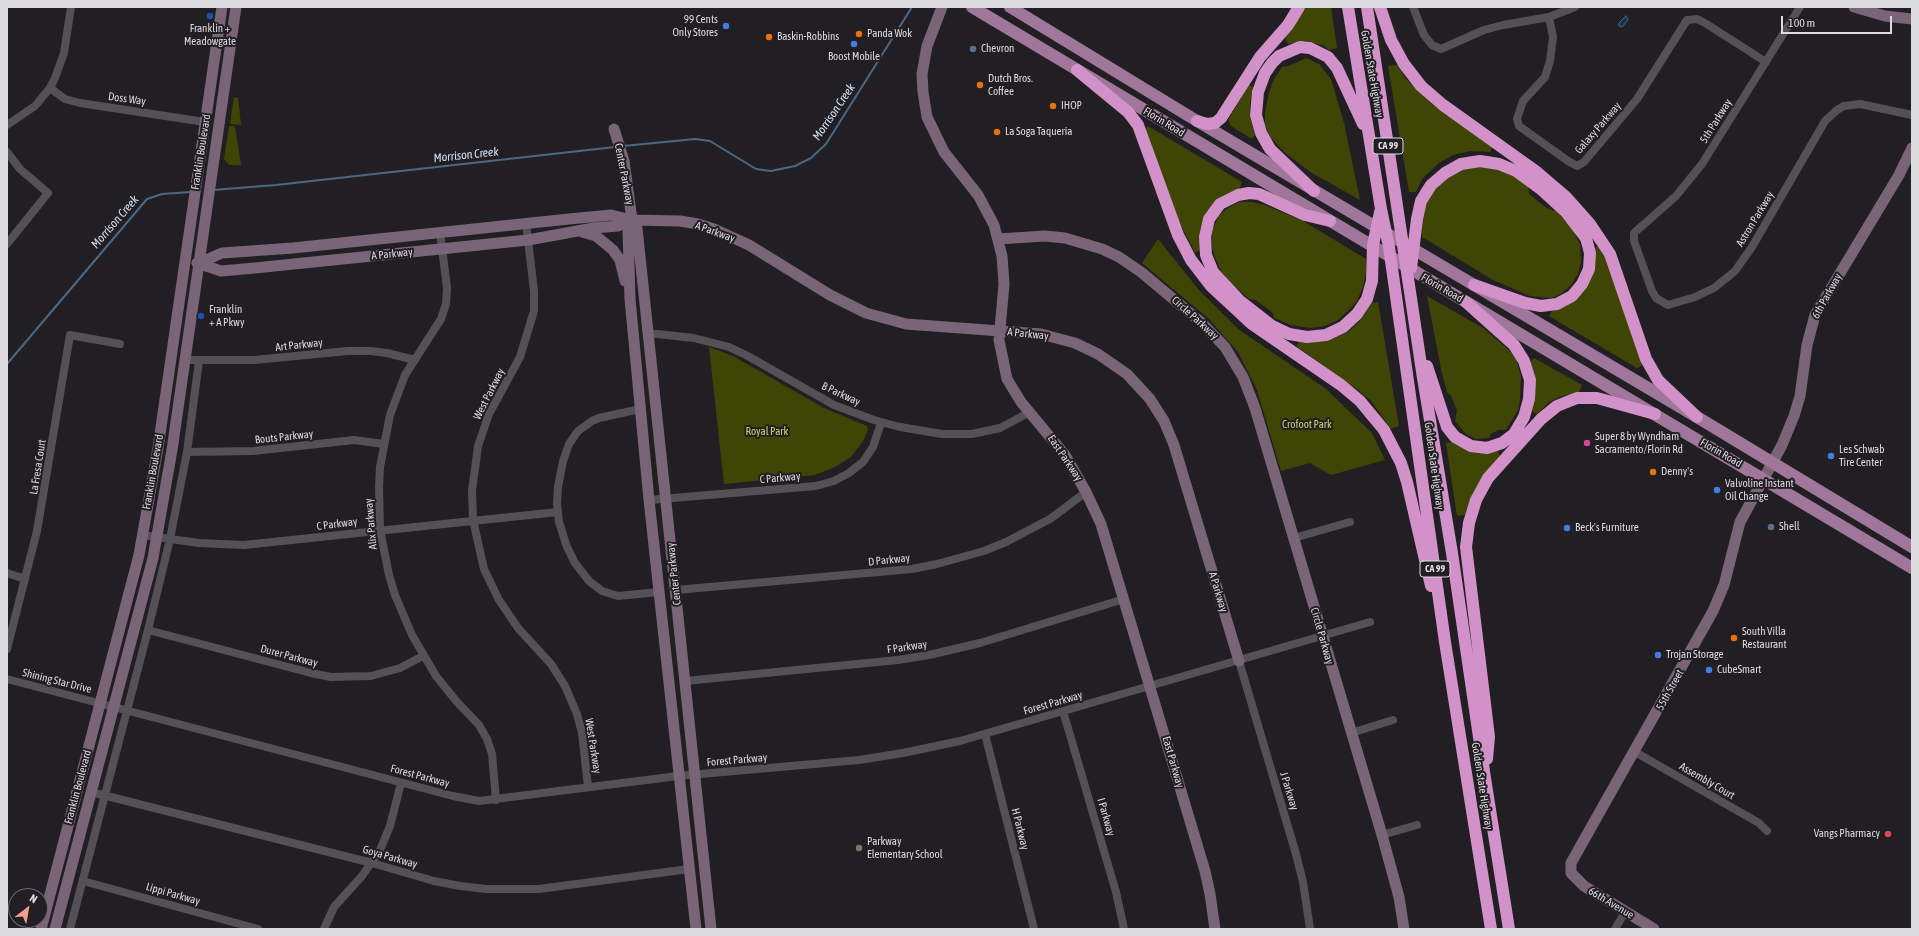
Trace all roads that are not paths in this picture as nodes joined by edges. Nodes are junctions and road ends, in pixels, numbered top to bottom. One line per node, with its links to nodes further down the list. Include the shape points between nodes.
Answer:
1 (71, 7): 19 (street, via 64,53)
2 (222, 7): 22 (street, Franklin Boulevard)
3 (236, 7): 41 (street, Franklin Boulevard)
4 (942, 7): 36 (street, East Parkway, via 925,55 922,74 924,101 938,142 978,195 994,225)
5 (972, 7): 18 (main road, Florin Road)
6 (1010, 7): 21 (main road, Florin Road)
7 (1298, 7): 21 (highway, via 1288,25 1260,57 1221,118 1215,123)
8 (1348, 7): 25 (highway, Golden State Highway / CA 99)
9 (1367, 7): 43 (highway, Golden State Highway / CA 99)
10 (1380, 7): 56 (highway, via 1390,40 1421,86 1442,105 1538,173 1566,197 1590,224 1610,254 1646,359 1658,380)
11 (1413, 7): 15 (street, via 1424,35 1432,45 1441,49 1484,30)
12 (1575, 7): 15 (street)
13 (1800, 7): 17 (street, 5th Parkway)
14 (1854, 7): 16 (street, via 1885,16)
15 (1549, 17): 17 (street, Galaxy Parkway, via 1553,45 1548,69 1538,86 1523,101 1517,119 1519,126 1577,166 1584,162 1637,99 1688,20 1697,19 1705,23)
16 (1912, 19)
17 (1766, 62): 35 (street, 5th Parkway, via 1702,164 1676,196)
18 (1077, 70): 31 (main road, Florin Road); 83 (highway, via 1128,112 1138,125 1178,235 1191,260 1211,286 1252,324 1341,385 1360,401 1384,430 1401,463 1407,482 1422,554)
19 (50, 88): 22 (street, Doss Way, via 65,99 80,103); 23 (street, via 28,112)
20 (1912, 115): 35 (street, Astron Parkway, via 1860,104 1844,106 1830,114 1752,247 1738,266 1714,288 1695,297 1668,305 1656,298 1634,241)
21 (1197, 121): 28 (main road, Florin Road)
22 (205, 122): 40 (street, Franklin Boulevard)
23 (7, 125)
24 (614, 129): 30 (street, Center Parkway, via 624,161)
25 (1370, 139): 28 (highway, via 1337,68 1328,57 1310,48 1300,47 1279,56 1265,73 1258,92 1256,115 1261,133 1270,149); 29 (highway, Golden State Highway / CA 99)
26 (1912, 148): 60 (street, 6th Parkway, via 1899,175 1815,315 1807,345 1800,396 1787,436)
27 (7, 152): 38 (street, via 20,169 48,193)
28 (1314, 191): 42 (main road, Florin Road)
29 (1381, 209): 31 (highway, via 1373,245 1372,280 1367,299 1357,314 1343,327 1326,334 1307,337 1289,334 1272,326 1240,301 1213,272 1206,255 1205,237 1209,219 1220,204 1238,195 1259,194 1305,215); 83 (highway, Golden State Highway / CA 99, via 1389,247)
30 (632, 220): 32 (street, A Parkway, via 611,215); 33 (street, A Parkway, via 618,226); 44 (street, Center Parkway, via 628,230); 46 (street, A Parkway, via 680,221 714,229 749,246 836,298 885,319 920,325); 47 (street, Center Parkway, via 637,228)
31 (1330, 221): 45 (main road, Florin Road)
32 (526, 223): 34 (street, A Parkway); 37 (street, West Parkway)
33 (581, 231): 37 (street, A Parkway); 44 (street, via 596,236 614,250 620,260)
34 (440, 232): 39 (street, Alix Parkway); 41 (street, A Parkway, via 222,253)
35 (1634, 233)
36 (998, 239): 46 (street, East Parkway, via 1004,284); 71 (street, Circle Parkway, via 1045,236 1065,238 1102,249 1141,272 1210,330 1225,347 1248,388)
37 (528, 240): 39 (street, A Parkway); 66 (street, West Parkway, via 534,311 520,357 489,414 478,446 472,491)
38 (7, 244)
39 (442, 248): 41 (street, A Parkway, via 221,271); 51 (street, Alix Parkway, via 447,288 446,304 441,318)
40 (185, 263): 41 (street, A Parkway); 69 (street, Franklin Boulevard, via 158,448)
41 (199, 263): 50 (street, Franklin Boulevard)
42 (1474, 285): 43 (highway, via 1525,303 1541,306 1557,304 1572,296 1582,284 1589,269 1590,253 1586,238 1566,212 1542,190 1516,171 1480,161 1461,164 1445,172 1431,185 1421,201 1416,219); 56 (main road, Florin Road)
43 (1410, 286): 48 (highway, Golden State Highway / CA 99)
44 (630, 299): 53 (street, Center Parkway)
45 (1466, 302): 48 (highway, via 1514,345 1524,361 1530,380 1529,399 1524,417 1514,434 1502,443 1487,448 1471,446 1455,436 1447,426); 55 (main road, Florin Road)
46 (1000, 331): 54 (street, East Parkway, via 1002,359 1007,379); 86 (street, A Parkway, via 1041,334 1083,346 1122,370 1150,399 1164,421 1174,445)
47 (648, 334): 57 (street, B Parkway, via 694,338 729,347 834,405); 63 (street, Center Parkway)
48 (1417, 338): 100 (highway, Golden State Highway / CA 99)
49 (120, 344): 76 (street, La Fresa Court, via 70,335 45,495)
50 (184, 360): 52 (street, Art Parkway); 70 (street, Franklin Boulevard, via 172,450)
51 (415, 360): 52 (street, Art Parkway, via 371,350 254,360); 58 (street, Alix Parkway, via 405,375 397,395)
52 (199, 361): 59 (street)
53 (640, 409): 64 (street, Center Parkway); 65 (street, via 592,421 576,434 561,469)
54 (1030, 412): 57 (street, B Parkway, via 1000,428 972,434 921,432); 62 (street, East Parkway, via 1064,455)
55 (1655, 414): 61 (main road, Florin Road); 100 (highway, via 1597,398 1577,398 1557,406 1541,419 1488,478 1476,500 1469,523 1466,547 1489,738)
56 (1697, 417): 60 (main road, Florin Road)
57 (882, 423): 63 (street, C Parkway, via 873,447 863,462 834,481 816,486)
58 (384, 444): 59 (street, Bouts Parkway, via 354,440 253,451); 68 (street, Alix Parkway, via 379,488)
59 (187, 452): 72 (street)
60 (1773, 463): 61 (street, 6th Parkway); 73 (main road, Florin Road)
61 (1764, 478): 74 (main road, Florin Road); 97 (street, 55th Street, via 1740,522 1724,585 1713,611)
62 (1086, 492): 77 (street, D Parkway, via 1050,519 1006,542 972,555 936,564 912,569); 79 (street, East Parkway, via 1104,531)
63 (666, 498): 64 (street, C Parkway); 77 (street, Center Parkway)
64 (649, 500): 78 (street, Center Parkway)
65 (558, 512): 66 (street, C Parkway); 78 (street, via 571,556 592,584 602,591 618,596)
66 (473, 520): 68 (street, C Parkway); 102 (street, West Parkway, via 484,569 499,600 518,628 551,664 565,686 582,733)
67 (1350, 522): 71 (street)
68 (380, 530): 72 (street, C Parkway, via 244,545); 85 (street, Alix Parkway, via 395,595)
69 (142, 535): 70 (street, C Parkway); 90 (street, Franklin Boulevard)
70 (156, 538): 72 (street, C Parkway); 91 (street, Franklin Boulevard)
71 (1294, 538): 82 (street, Circle Parkway)
72 (170, 540): 81 (street)
73 (1912, 547)
74 (1912, 568)
75 (7, 573): 76 (street)
76 (25, 579): 84 (street, La Fresa Court)
77 (676, 590): 88 (street, Center Parkway)
78 (659, 592): 99 (street, Center Parkway)
79 (1124, 599): 88 (street, F Parkway, via 980,644 929,655); 89 (street, East Parkway)
80 (1370, 622): 82 (street, Forest Parkway)
81 (148, 630): 85 (street, Durer Parkway, via 331,677 371,676 400,668); 92 (street)
82 (1322, 636): 86 (street, Forest Parkway); 96 (street, Circle Parkway)
83 (1445, 642): 126 (highway, Golden State Highway / CA 99)
84 (7, 649)
85 (424, 656): 105 (street, Alix Parkway, via 449,693 479,725 487,739 492,754)
86 (1239, 661): 89 (street, Forest Parkway); 124 (street, J Parkway, via 1296,854)
87 (7, 679): 90 (street, Shining Star Drive)
88 (685, 681): 98 (street, Center Parkway)
89 (1150, 686): 93 (street, Forest Parkway); 123 (street, East Parkway, via 1204,871)
90 (101, 703): 91 (street, Forest Parkway); 114 (street, Franklin Boulevard)
91 (114, 707): 92 (street, Forest Parkway); 103 (street, Franklin Boulevard)
92 (128, 710): 101 (street, Forest Parkway); 104 (street)
93 (1063, 711): 95 (street, Forest Parkway); 122 (street, I Parkway, via 1116,892)
94 (1393, 720): 96 (street)
95 (985, 734): 98 (street, Forest Parkway, via 903,753 859,760); 121 (street, H Parkway)
96 (1351, 734): 108 (street, Circle Parkway)
97 (1635, 752): 107 (street, Assembly Court, via 1760,823); 111 (street, 55th Street, via 1575,854 1571,863)
98 (694, 775): 99 (street, Forest Parkway); 120 (street, Center Parkway)
99 (678, 776): 102 (street, Forest Parkway); 110 (street, Center Parkway)
100 (1485, 778): 127 (highway, Golden State Highway / CA 99)
101 (401, 782): 105 (street, Forest Parkway, via 471,800); 109 (street, via 387,834)
102 (588, 787): 105 (street, Forest Parkway)
103 (91, 792): 104 (street, Goya Parkway); 115 (street, Franklin Boulevard)
104 (105, 796): 109 (street, Goya Parkway); 112 (street)
105 (496, 800)
106 (1417, 825): 108 (street)
107 (1767, 830)
108 (1382, 835): 125 (street, Circle Parkway, via 1399,897)
109 (372, 863): 110 (street, Goya Parkway, via 434,881 512,890 552,888); 118 (street, via 334,907)
110 (689, 869): 119 (street, Center Parkway)
111 (1571, 873): 113 (street, 66th Avenue, via 1584,886)
112 (83, 880): 116 (street); 117 (street, Lippi Parkway)
113 (1626, 912): 128 (street); 129 (street, 66th Avenue)
114 (41, 929)
115 (55, 929)
116 (70, 929)
117 (258, 929)
118 (324, 929)
119 (696, 929)
120 (711, 929)
121 (1034, 929)
122 (1124, 929)
123 (1215, 929)
124 (1310, 929)
125 (1404, 929)
126 (1491, 929)
127 (1509, 929)
128 (1615, 929)
129 (1654, 929)

